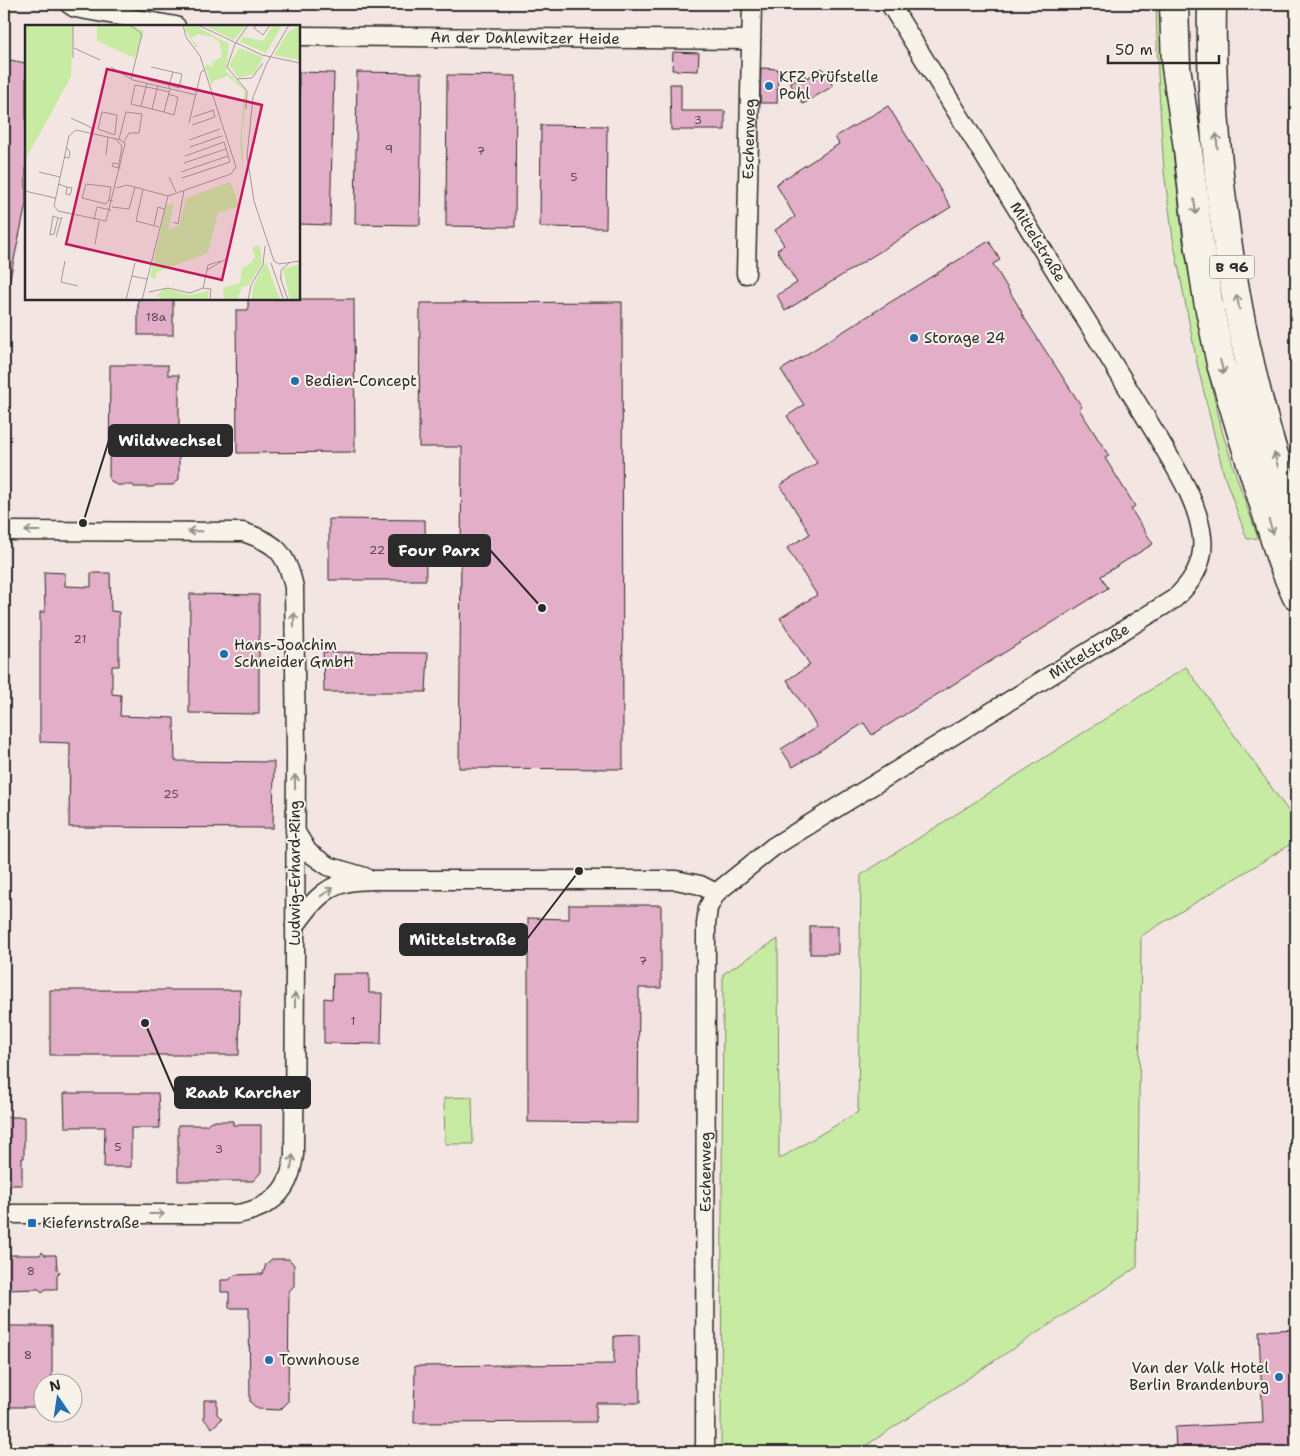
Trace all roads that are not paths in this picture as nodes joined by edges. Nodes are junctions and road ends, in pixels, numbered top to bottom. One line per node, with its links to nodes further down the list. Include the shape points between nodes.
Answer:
1 (69, 4): 7 (street, via 75,8)
2 (752, 4): 9 (street, Eschenweg)
3 (890, 4): 17 (street, Mittelstraße, via 1117,368 1175,467 1198,516 1203,551 1197,570 1186,588 1174,599 773,846)
4 (1174, 4): 10 (highway, via 1176,67)
5 (1186, 4): 10 (highway, B 96)
6 (1212, 4): 12 (highway, B 96, one-way to 6, via 1268,432 1236,293 1220,188)
7 (170, 25)
8 (300, 36): 9 (street, An der Dahlewitzer Heide)
9 (752, 40): 11 (street, Eschenweg)
10 (1188, 141): 14 (highway, B 96, one-way to 14, via 1206,291 1221,364 1279,552)
11 (746, 274)
12 (1296, 523)
13 (4, 530): 15 (street, Ludwig-Erhard-Ring, one-way to 13, via 294,587 291,570 274,546 244,532)
14 (1296, 595)
15 (295, 831): 16 (street, via 308,852 328,866); 18 (street, Ludwig-Erhard-Ring)
16 (373, 880): 17 (street, via 676,880 700,884); 18 (street, one-way to 16, via 312,902 331,888)
17 (716, 893): 20 (street, Eschenweg, via 708,908 706,924)
18 (294, 926): 19 (street, Ludwig-Erhard-Ring, one-way to 18, via 237,1214 254,1211 273,1200 291,1174 294,1155)
19 (4, 1214)
20 (705, 1452)

